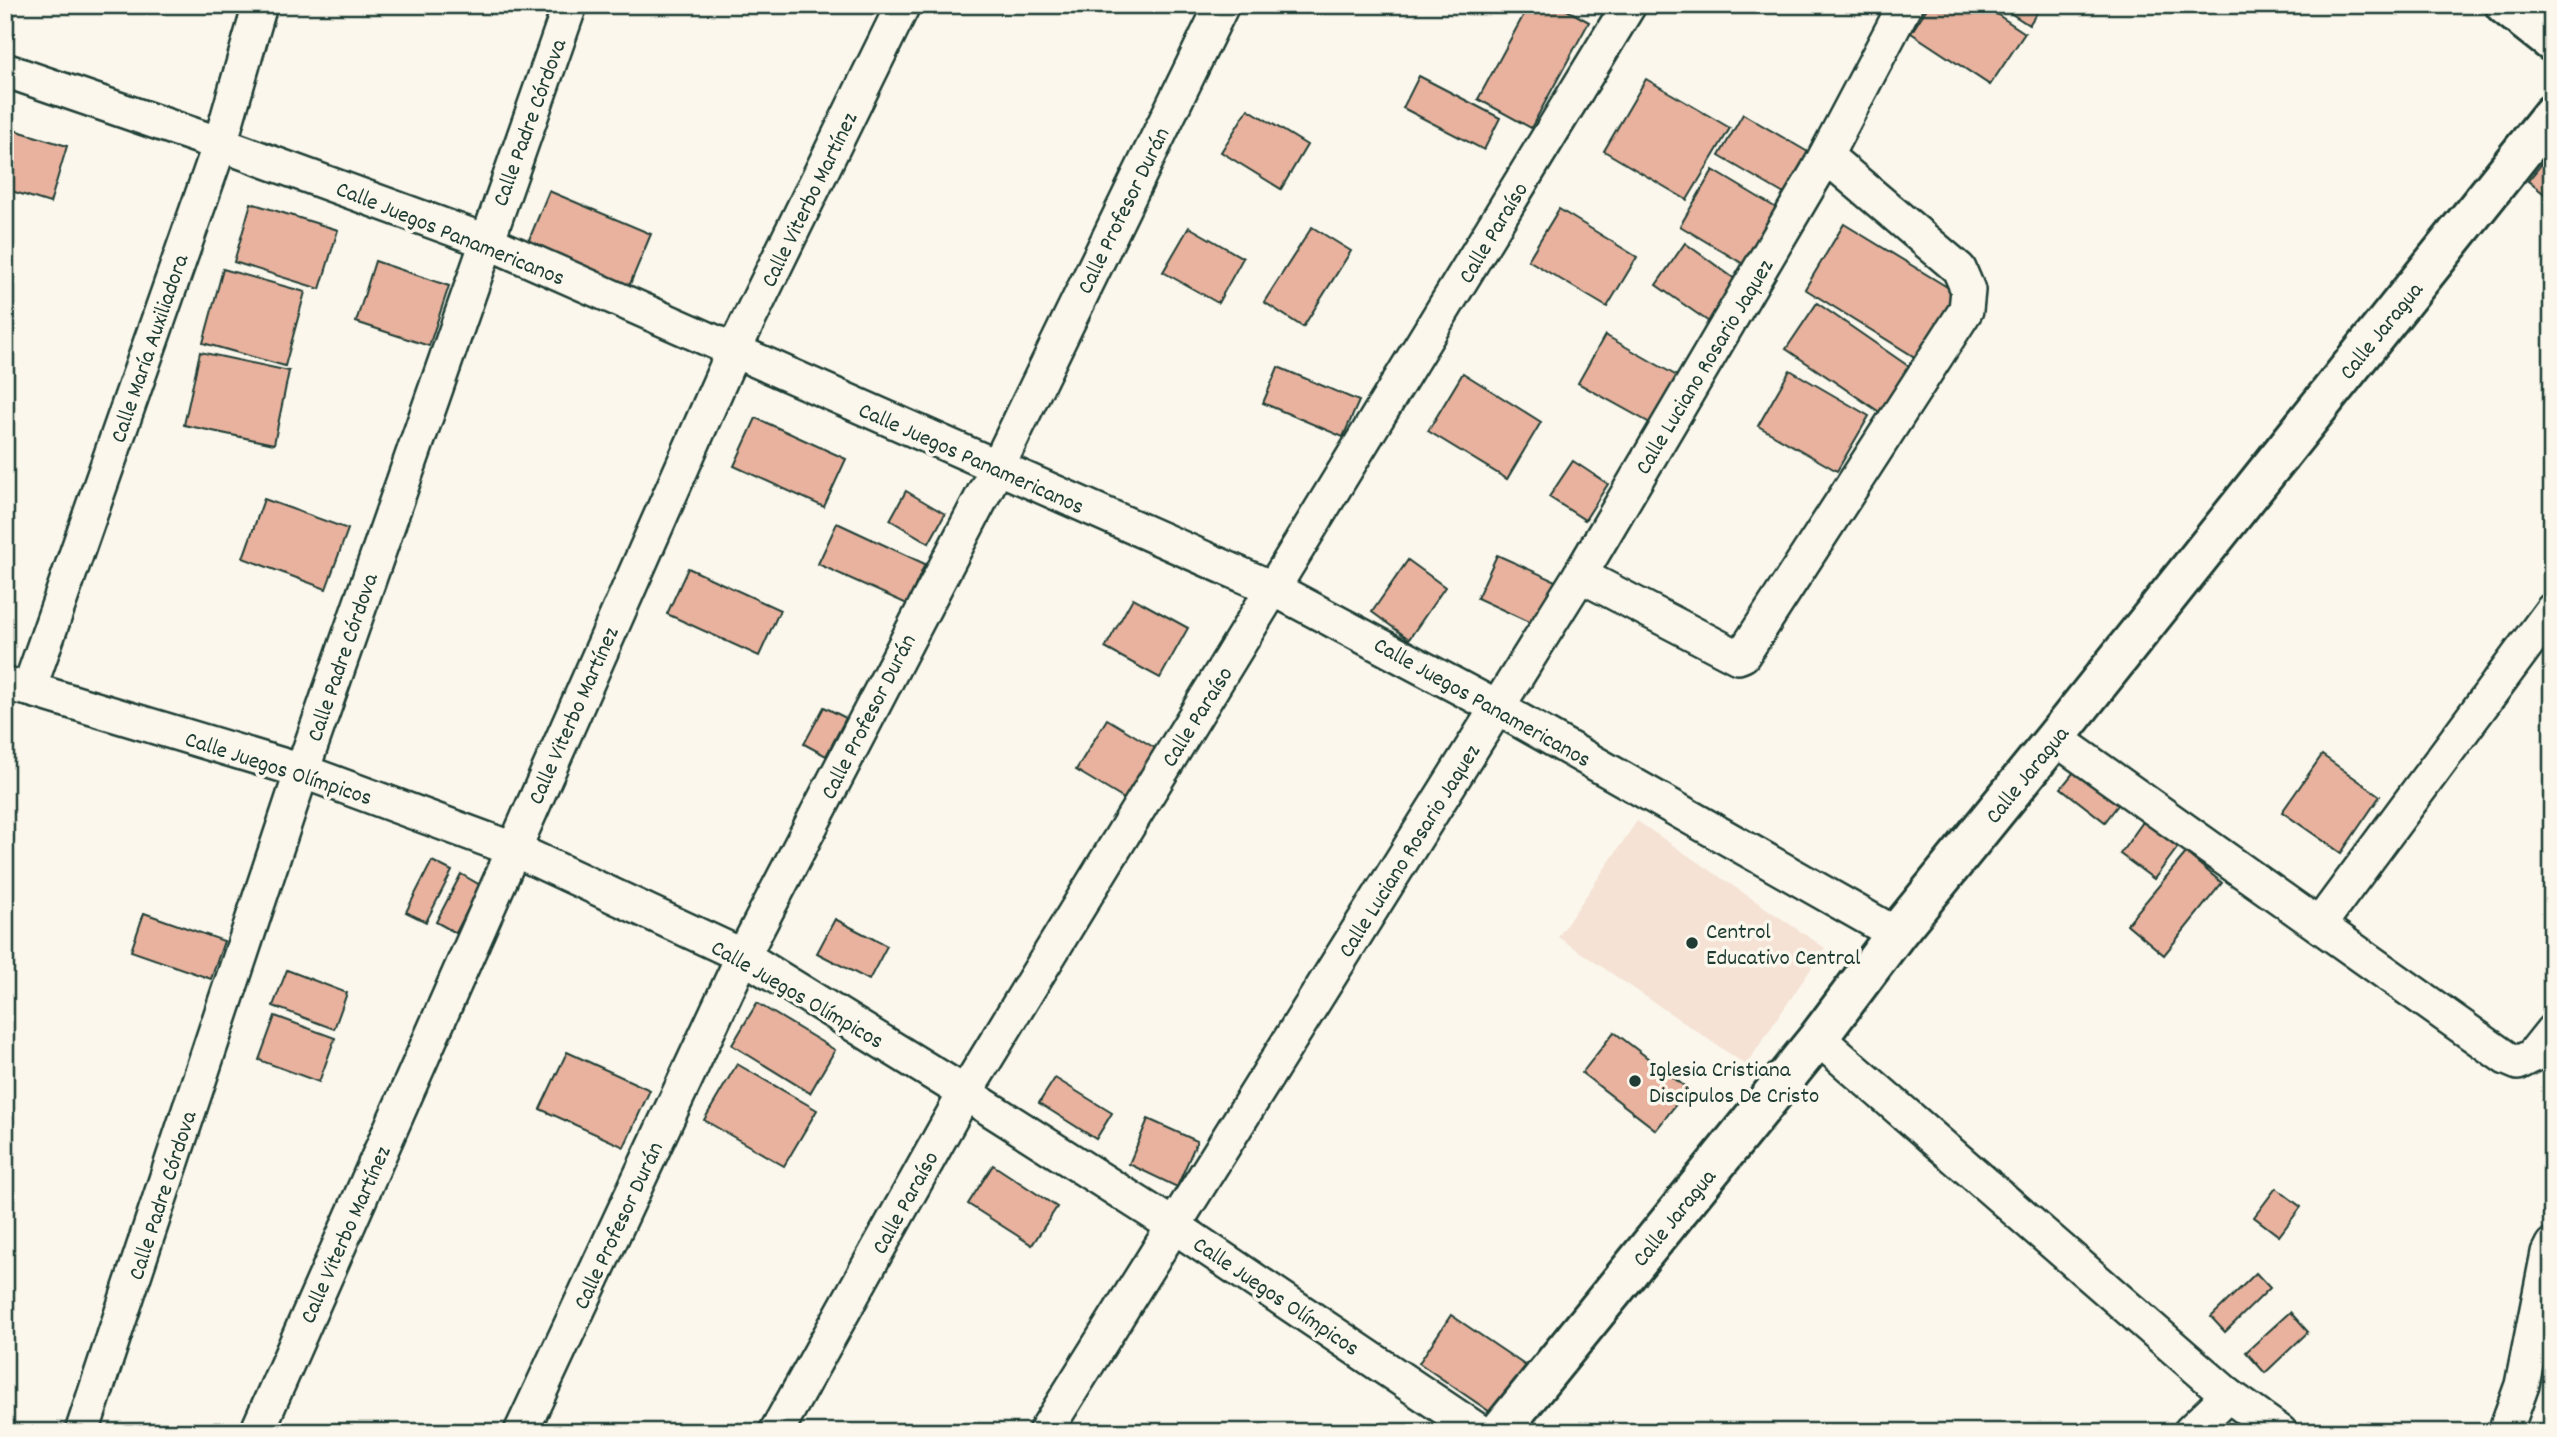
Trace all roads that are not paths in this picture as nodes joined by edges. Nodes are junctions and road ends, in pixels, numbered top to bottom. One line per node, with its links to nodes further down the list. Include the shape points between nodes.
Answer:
1 (260, 5): 11 (street, Calle María Auxiliadora)
2 (570, 5): 13 (street, Calle Padre Córdova)
3 (903, 5): 14 (street, Calle Viterbo Martínez)
4 (1222, 5): 15 (street, Calle Profesor Durán)
5 (1905, 5): 12 (street, Calle Luciano Rosario Jaquez)
6 (2505, 5): 8 (street)
7 (1628, 6): 17 (street, Calle Paraíso)
8 (2552, 42)
9 (5, 70): 11 (street, Calle Juegos Panamericanos)
10 (2552, 114): 21 (street, Calle Jaragua)
11 (220, 144): 13 (street, Calle Juegos Panamericanos); 19 (street, Calle María Auxiliadora)
12 (1826, 156): 16 (street, Calle Luciano Rosario Jaquez); 16 (street, via 1959,269 1968,290 1966,310 1743,655 1738,657)
13 (486, 241): 14 (street, Calle Juegos Panamericanos); 22 (street, Calle Padre Córdova)
14 (733, 352): 15 (street, Calle Juegos Panamericanos); 23 (street, Calle Viterbo Martínez)
15 (997, 468): 17 (street, Calle Juegos Panamericanos); 26 (street, Calle Profesor Durán)
16 (1580, 575): 20 (street, Calle Luciano Rosario Jaquez)
17 (1274, 589): 20 (street, Calle Juegos Panamericanos); 29 (street, Calle Paraíso)
18 (2552, 610): 24 (street)
19 (17, 686): 22 (street, Calle Juegos Olímpicos)
20 (1496, 707): 25 (street, Calle Juegos Panamericanos); 30 (street, Calle Luciano Rosario Jaquez)
21 (2055, 738): 24 (street); 25 (street, Calle Jaragua)
22 (302, 771): 23 (street, Calle Juegos Olímpicos); 33 (street, Calle Padre Córdova)
23 (513, 849): 26 (street, Calle Juegos Olímpicos); 34 (street, Calle Viterbo Martínez)
24 (2319, 925): 27 (street, via 2506,1058 2518,1063 2532,1056)
25 (1896, 933): 28 (street, Calle Jaragua)
26 (743, 956): 29 (street, Calle Juegos Olímpicos); 35 (street, Calle Profesor Durán)
27 (2552, 1031)
28 (1818, 1038): 32 (street); 39 (street, Calle Jaragua)
29 (965, 1093): 30 (street, Calle Juegos Olímpicos); 36 (street, Calle Paraíso)
30 (1174, 1226): 37 (street, Calle Luciano Rosario Jaquez); 38 (street, Calle Juegos Olímpicos)
31 (2552, 1245): 42 (street, via 2522,1385)
32 (2228, 1395): 40 (street); 41 (street)
33 (82, 1432)
34 (257, 1432)
35 (521, 1432)
36 (776, 1432)
37 (1045, 1432)
38 (1480, 1432)
39 (1499, 1432)
40 (2190, 1432)
41 (2280, 1432)
42 (2505, 1432)

